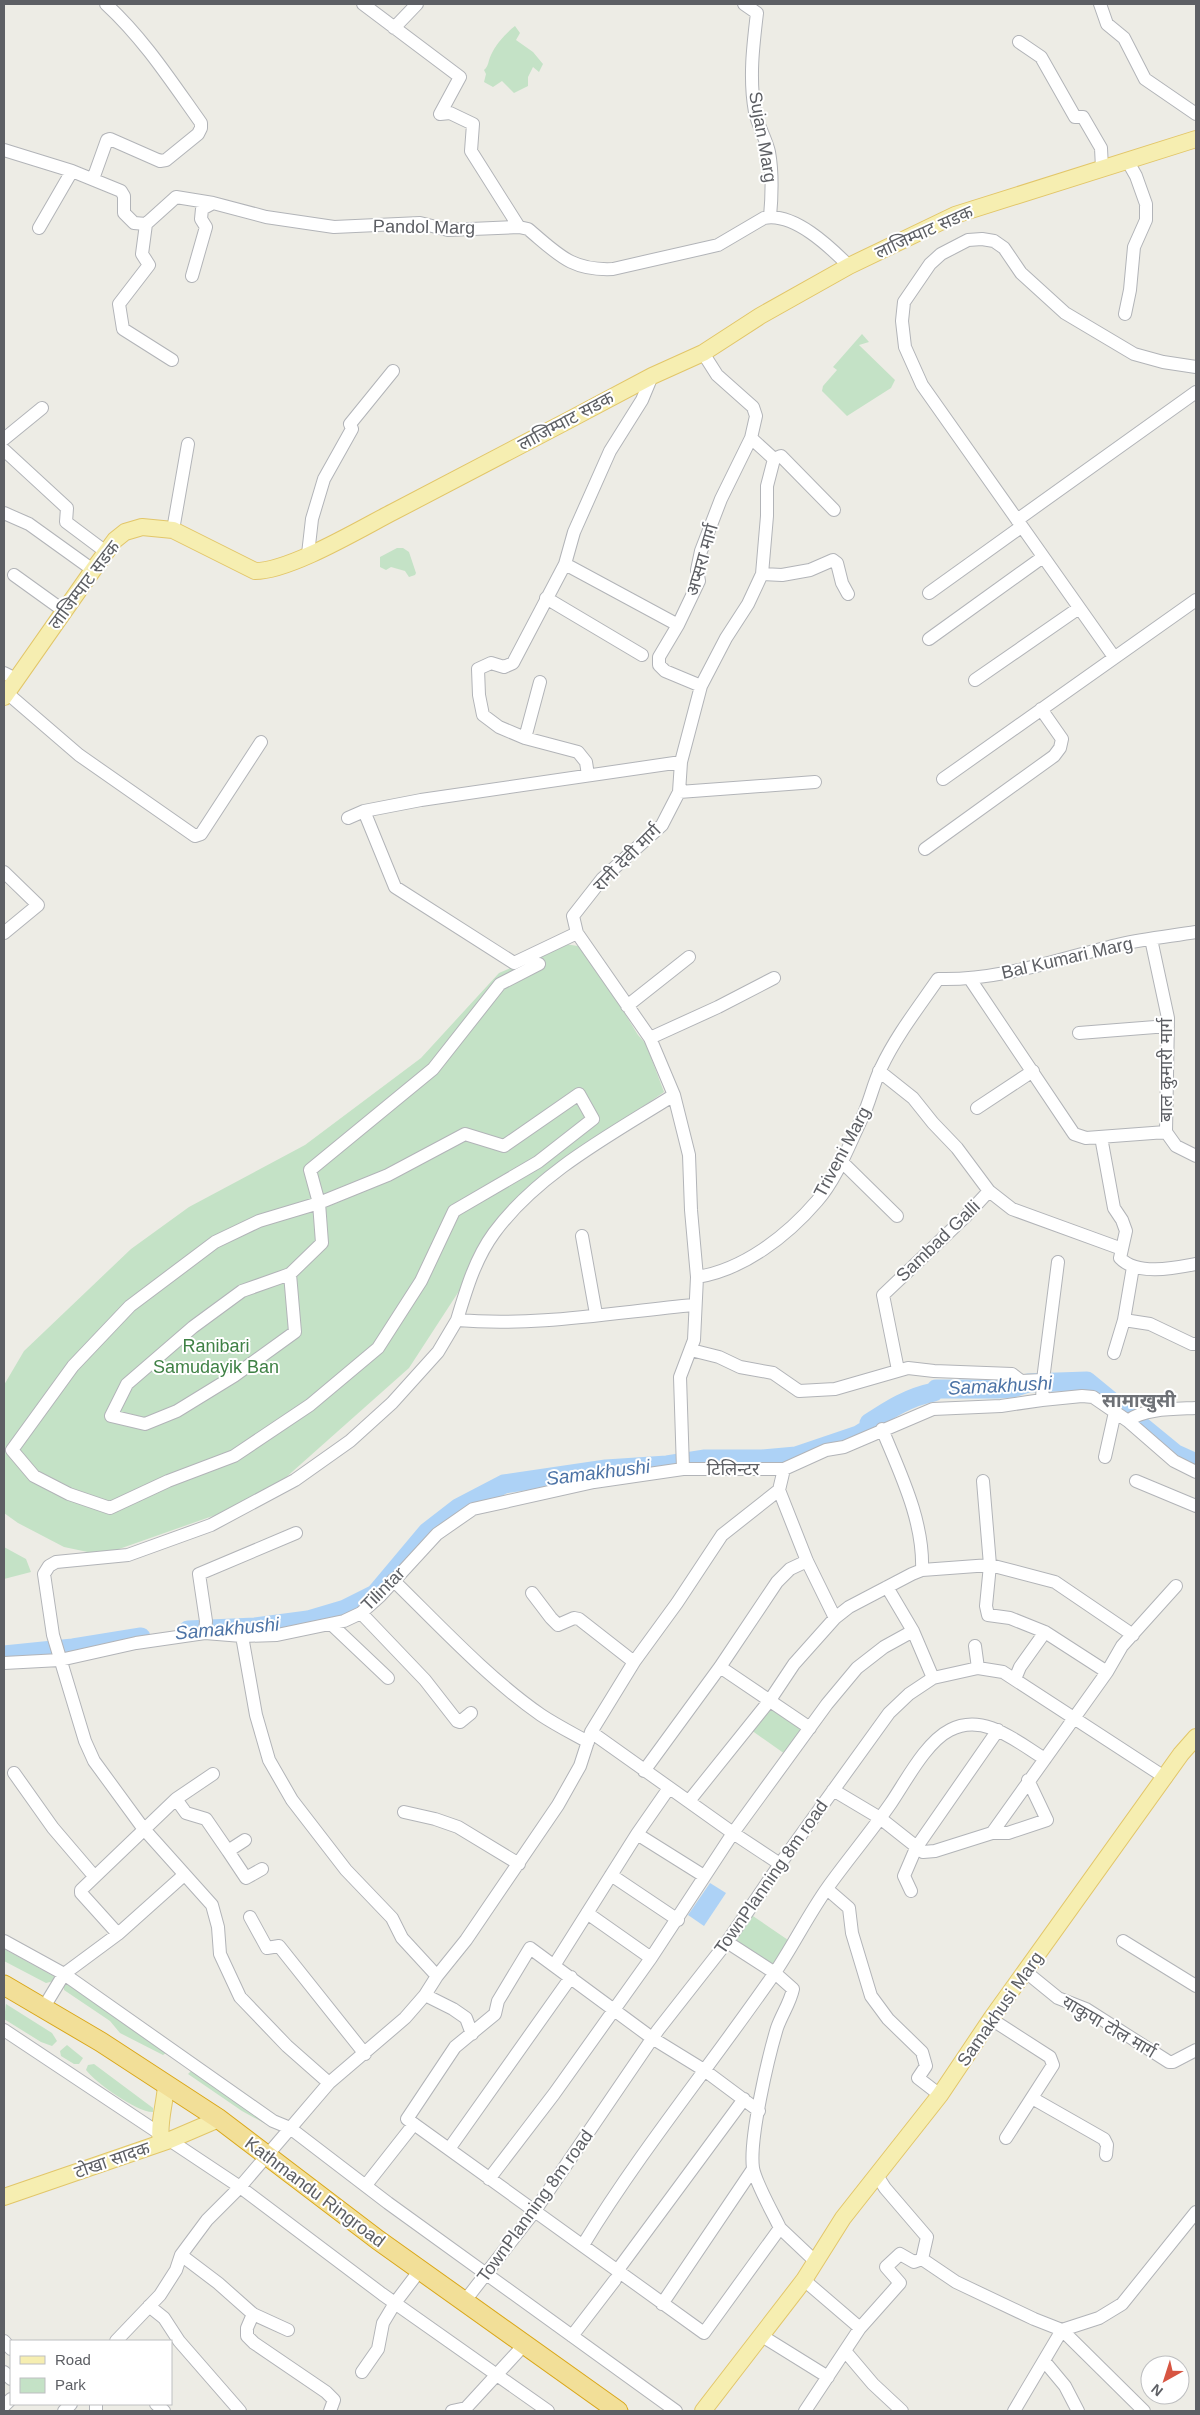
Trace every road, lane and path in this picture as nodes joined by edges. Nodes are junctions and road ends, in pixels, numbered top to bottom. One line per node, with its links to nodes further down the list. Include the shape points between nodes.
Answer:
1 (106, 4): 14 (street, via 156,58 201,128 166,160 160,161 107,140)
2 (363, 4): 6 (street)
3 (417, 4): 6 (street)
4 (744, 4): 16 (street, Sujan Marg, via 757,13 752,52 753,90 756,114 769,152 773,183)
5 (1100, 4): 8 (street, via 1107,24 1124,38 1145,79)
6 (394, 28): 18 (street, via 460,77 440,114 450,113 473,124 471,151)
7 (1019, 42): 12 (street, via 1041,57 1075,117 1083,117 1101,148)
8 (1196, 114)
9 (1196, 139): 11 (main road, लाजिम्पाट सडक)
10 (4, 150): 13 (street)
11 (1127, 160): 12 (main road, लाजिम्पाट सडक); 22 (street, via 1146,204 1146,220 1134,247)
12 (1102, 168): 20 (main road, लाजिम्पाट सडक, via 955,215)
13 (72, 171): 14 (street); 19 (street)
14 (92, 179): 17 (street, via 121,191 126,218)
15 (213, 203): 17 (street, Pandol Marg, via 176,198); 18 (street, Pandol Marg, via 266,217 334,227 420,223 448,230); 21 (street, via 202,209 200,219 206,227)
16 (770, 217): 18 (street, Pandol Marg, via 718,245 596,270 577,266 528,229); 20 (street, via 802,226)
17 (146, 224): 24 (street, via 142,254 149,264 119,304 123,329)
18 (518, 227)
19 (39, 228)
20 (849, 266): 23 (main road, लाजिम्पाट सडक, via 760,316)
21 (192, 276)
22 (1124, 314)
23 (703, 353): 27 (main road, लाजिम्पाट सडक); 30 (street, via 717,374 753,407 756,416)
24 (172, 360)
25 (1196, 367): 37 (street, via 1134,354 1065,313 1021,273 1004,248 994,241 968,240 941,254 930,264 904,302 902,321 906,347 922,385)
26 (393, 371): 40 (street, via 350,424 352,429 324,479 312,519)
27 (652, 376): 40 (main road, लाजिम्पाट सडक); 42 (street, via 642,400 610,452 574,532)
28 (1196, 392): 37 (street)
29 (42, 408): 31 (street)
30 (751, 438): 34 (street); 52 (street, अप्सरा मार्ग, via 701,551 697,570 699,581)
31 (4, 439)
32 (188, 444): 38 (street)
33 (4, 450): 39 (street, via 67,508 66,522)
34 (774, 459): 35 (street, via 781,456); 44 (street, रानी देवी मार्ग, via 767,486)
35 (834, 510)
36 (4, 513): 43 (street, via 29,524)
37 (1019, 524): 41 (street); 47 (street)
38 (172, 530): 39 (main road, लाजिम्पाट सडक, via 155,526 133,529 115,540); 40 (main road, लाजिम्पाट सडक, via 254,571 267,571)
39 (106, 552): 43 (main road, लाजिम्पाट सडक)
40 (308, 554)
41 (1043, 558): 50 (street); 53 (street)
42 (565, 564): 48 (street); 52 (street)
43 (93, 570): 51 (main road, लाजिम्पाट सडक)
44 (762, 574): 46 (street, via 782,575 810,570 833,560); 59 (street, रानी देवी मार्ग)
45 (14, 575): 51 (street)
46 (848, 594)
47 (929, 594)
48 (546, 598): 54 (street); 61 (street, via 513,663 504,667 491,663 478,669 478,695 483,716)
49 (1196, 600): 55 (street)
50 (1079, 608): 55 (street); 56 (street)
51 (64, 611): 58 (main road, लाजिम्पाट सडक)
52 (678, 625): 59 (street, अप्सरा मार्ग, via 659,658 659,665 665,671)
53 (929, 638)
54 (642, 655)
55 (1114, 658): 60 (street)
56 (975, 680)
57 (540, 682): 61 (street)
58 (8, 686): 62 (street, via 79,755 195,836 201,834)
59 (701, 686): 63 (street, रानी देवी मार्ग)
60 (1041, 709): 65 (street); 70 (street, via 1062,739 1054,756)
61 (525, 738): 64 (street, via 578,752 586,762)
62 (260, 742)
63 (682, 762): 64 (street); 67 (street, रानी देवी मार्ग)
64 (588, 775): 68 (street)
65 (943, 779)
66 (815, 782): 67 (street)
67 (679, 792): 74 (street, रानी देवी मार्ग, via 662,825 602,878 573,916)
68 (364, 811): 69 (street); 74 (street, via 396,887 514,963)
69 (348, 818)
70 (925, 849)
71 (4, 872): 73 (street, via 38,905)
72 (1196, 932): 75 (street, Bal Kumari Marg)
73 (4, 933)
74 (577, 933): 81 (street)
75 (1151, 939): 80 (street, Bal Kumari Marg); 82 (street, बाल कुमारी मार्ग)
76 (689, 957): 81 (street)
77 (539, 964): 94 (street, via 500,984 433,1069 310,1170)
78 (774, 978): 84 (street)
79 (938, 979): 80 (street, Bal Kumari Marg); 85 (street, Triveni Marg, via 894,1042)
80 (970, 979): 86 (street)
81 (626, 1006): 84 (street)
82 (1168, 1026): 83 (street); 89 (street, बाल कुमारी मार्ग)
83 (1079, 1033)
84 (650, 1038): 87 (street)
85 (879, 1071): 92 (street, Triveni Marg, via 869,1102); 93 (street, via 913,1098)
86 (1034, 1071): 88 (street); 90 (street, via 1074,1134 1086,1138)
87 (674, 1094): 102 (street, via 689,1156); 105 (street, via 558,1170 521,1202 493,1234 471,1276)
88 (977, 1108)
89 (1166, 1132): 90 (street); 91 (street, बाल कुमारी मार्ग, via 1176,1146)
90 (1101, 1137): 97 (street, via 1114,1208 1126,1231)
91 (1196, 1156)
92 (841, 1161): 95 (street); 102 (street, Triveni Marg, via 817,1201 779,1238 741,1263 718,1274)
93 (989, 1191): 97 (street, Sambad Galli, via 1012,1209); 110 (street, Sambad Galli, via 883,1295)
94 (319, 1203): 94 (street, via 388,1175 464,1134 504,1146 579,1094 593,1119 538,1162 454,1211 421,1281 378,1348 310,1405 234,1456 110,1508 69,1494 34,1476 12,1450 73,1366 130,1306 215,1242 259,1222); 101 (street, via 322,1242)
95 (897, 1216)
96 (582, 1236): 104 (street)
97 (1122, 1249): 100 (street, via 1120,1258)
98 (1058, 1262): 111 (street)
99 (1196, 1264): 100 (street, via 1178,1268)
100 (1134, 1267): 106 (street)
101 (290, 1274): 101 (street, via 295,1332 234,1376 177,1411 145,1424 111,1416 128,1384 193,1327 242,1291)
102 (698, 1277): 103 (street)
103 (694, 1305): 104 (street); 108 (street)
104 (596, 1314): 105 (street, via 487,1323)
105 (457, 1320): 141 (street, via 438,1352 392,1403 350,1442 295,1480 211,1525 128,1555 56,1562 49,1566 44,1574)
106 (1124, 1320): 107 (street, via 1150,1324); 109 (street)
107 (1196, 1344)
108 (691, 1350): 110 (street, via 719,1357 740,1367 773,1373 799,1391 835,1389); 117 (street, via 680,1377)
109 (1114, 1353)
110 (898, 1370): 111 (street, via 1012,1374)
111 (1042, 1389): 113 (street, via 1093,1397); 115 (street, via 1001,1406 933,1408)
112 (1196, 1408): 114 (street, via 1163,1409)
113 (1115, 1412): 114 (street); 116 (street)
114 (1132, 1419): 119 (street, via 1174,1461)
115 (882, 1429): 118 (street); 127 (street, via 912,1507 922,1544)
116 (1105, 1457)
117 (683, 1469): 118 (street, टिलिन्टर); 128 (street, Tilintar, via 594,1482 473,1509 437,1534)
118 (784, 1469): 122 (street)
119 (1196, 1472)
120 (983, 1481): 126 (street)
121 (1136, 1481): 123 (street)
122 (778, 1490): 125 (street); 142 (street, via 722,1535)
123 (1196, 1506)
124 (296, 1533): 137 (street, via 199,1574)
125 (807, 1561): 133 (street); 144 (street, via 790,1569 777,1582)
126 (990, 1565): 127 (street); 136 (street, via 988,1615 1010,1618); 138 (street, via 1055,1582)
127 (922, 1570): 130 (street)
128 (394, 1580): 132 (street, Tilintar); 155 (street, via 521,1700 541,1715)
129 (1176, 1586): 138 (street)
130 (888, 1587): 133 (street); 135 (street)
131 (532, 1593): 142 (street, via 558,1624 579,1618)
132 (361, 1613): 134 (street, Tilintar); 151 (street, via 424,1680 457,1721)
133 (835, 1618): 150 (street, via 794,1664)
134 (331, 1624): 139 (street, Tilintar, via 277,1634); 147 (street)
135 (913, 1631): 148 (street); 153 (street, via 884,1647 857,1668)
136 (1045, 1632): 146 (street); 149 (street)
137 (205, 1633): 139 (street, Tilintar); 141 (street, Tilintar, via 136,1643)
138 (1132, 1635): 146 (street)
139 (242, 1636): 197 (street, via 256,1714 269,1760 292,1800 346,1870 392,1918 402,1938)
140 (976, 1646): 145 (street)
141 (60, 1660): 143 (street, Tilintar); 169 (street, via 94,1761)
142 (634, 1662): 155 (street)
143 (4, 1663)
144 (720, 1667): 150 (street); 158 (street)
145 (978, 1668): 148 (street, TownPlanning 8m road); 149 (street, TownPlanning 8m road, via 1003,1672)
146 (1107, 1672): 152 (street)
147 (388, 1678)
148 (934, 1678): 164 (street, TownPlanning 8m road, via 909,1694 889,1714)
149 (1015, 1679): 152 (street, TownPlanning 8m road)
150 (770, 1700): 153 (street); 166 (street)
151 (471, 1713)
152 (1074, 1717): 157 (street); 161 (street, TownPlanning 8m road)
153 (810, 1728): 170 (street)
154 (998, 1730): 157 (street); 168 (street, via 976,1723 950,1730 934,1742); 174 (street)
155 (589, 1737): 158 (street); 176 (street, via 580,1766)
156 (1196, 1737): 161 (main road, Samakhusi Marg)
157 (1045, 1759): 162 (street)
158 (644, 1771): 163 (street)
159 (14, 1773): 181 (street)
160 (212, 1774): 165 (street)
161 (1166, 1778): 195 (main road, Samakhusi Marg)
162 (1028, 1780): 171 (street); 171 (street, via 1047,1820 1008,1833)
163 (669, 1788): 166 (street); 172 (street)
164 (833, 1790): 168 (street); 177 (street, TownPlanning 8m road)
165 (176, 1799): 169 (street); 175 (street, via 186,1813 206,1819)
166 (689, 1801): 170 (street)
167 (404, 1812): 176 (street, via 458,1827)
168 (880, 1818): 174 (street); 183 (street)
169 (143, 1828): 179 (street); 181 (street)
170 (733, 1833): 177 (street); 182 (street)
171 (992, 1833): 174 (street, via 935,1852)
172 (637, 1834): 180 (street); 182 (street)
173 (245, 1840): 175 (street)
174 (916, 1848): 184 (street, via 904,1876)
175 (228, 1851): 178 (street, via 246,1878)
176 (519, 1864): 197 (street)
177 (780, 1864): 191 (street, TownPlanning 8m road)
178 (262, 1869)
179 (184, 1875): 188 (street); 211 (street, via 212,1905 220,1954 240,1997 287,2046)
180 (611, 1875): 185 (street); 187 (street)
181 (94, 1876): 188 (street, via 83,1886 81,1893)
182 (704, 1876): 187 (street)
183 (827, 1889): 194 (street); 213 (street, via 849,1908 852,1933 871,1996 888,2019 922,2052 926,2066 918,2078)
184 (910, 1891)
185 (587, 1913): 192 (street); 193 (street)
186 (250, 1917): 209 (street, via 267,1948 279,1946)
187 (678, 1920): 192 (street)
188 (118, 1934): 196 (street)
189 (4, 1941): 196 (street)
190 (1123, 1941): 199 (street)
191 (727, 1942): 194 (street); 207 (street, TownPlanning 8m road)
192 (652, 1958): 203 (street)
193 (555, 1964): 198 (street); 206 (street, via 528,1949 498,2001 495,2014)
194 (774, 1972): 210 (street); 216 (street, via 793,1989 768,2061)
195 (1026, 1972): 204 (main road, Samakhusi Marg); 208 (street, याकुपा टोल मार्ग, via 1058,1998 1086,2009 1169,2062)
196 (64, 1974): 202 (street); 219 (street, via 273,2121)
197 (437, 1976): 201 (street)
198 (571, 1977): 203 (street); 222 (street)
199 (1196, 1986)
200 (4, 1987): 202 (highway, Kathmandu Ringroad)
201 (425, 1995): 206 (street, via 466,2018); 209 (street)
202 (44, 2007): 212 (highway, Kathmandu Ringroad)
203 (614, 2010): 207 (street); 227 (street)
204 (991, 2019): 213 (main road, Samakhusi Marg); 214 (street, via 1050,2056 1052,2068)
205 (4, 2030): 220 (street)
206 (472, 2034): 218 (street, via 455,2047 407,2119)
207 (652, 2038): 210 (street); 231 (street, TownPlanning 8m road)
208 (1196, 2050)
209 (365, 2054): 211 (street)
210 (704, 2070): 215 (street); 234 (street, via 616,2192)
211 (329, 2083): 219 (street)
212 (166, 2085): 217 (highway, Kathmandu Ringroad); 220 (main road)
213 (940, 2096): 226 (main road, Samakhusi Marg)
214 (1032, 2098): 221 (street); 224 (street, via 1104,2139)
215 (744, 2099): 216 (street); 240 (street)
216 (759, 2111): 225 (street)
217 (218, 2119): 220 (main road, टोखा सादक); 223 (highway, Kathmandu Ringroad)
218 (414, 2124): 222 (street); 228 (street)
219 (290, 2128): 223 (street); 228 (street)
220 (163, 2138): 229 (street); 230 (main road, टोखा सादक)
221 (1006, 2138)
222 (449, 2149): 227 (street)
223 (267, 2154): 229 (street); 238 (highway, Kathmandu Ringroad)
224 (1106, 2155)
225 (753, 2169): 233 (street); 244 (street)
226 (878, 2177): 236 (street, via 927,2237); 237 (main road, Samakhusi Marg, via 843,2218)
227 (489, 2179): 231 (street)
228 (366, 2185): 239 (street)
229 (240, 2187): 235 (street, via 207,2220); 243 (street)
230 (4, 2197)
231 (534, 2212): 234 (street); 239 (street, TownPlanning 8m road)
232 (1196, 2212): 249 (street, via 1122,2304 1099,2318)
233 (780, 2228): 237 (street); 244 (street, via 704,2333)
234 (584, 2245): 240 (street)
235 (180, 2255): 245 (street, via 176,2270); 246 (street)
236 (922, 2258): 247 (street, via 914,2262 900,2254 886,2267 900,2283); 249 (street, via 956,2282)
237 (816, 2262): 241 (main road, Samakhusi Marg)
238 (420, 2270): 242 (highway, Kathmandu Ringroad); 243 (street)
239 (485, 2274): 242 (street, TownPlanning 8m road); 250 (street)
240 (616, 2275): 244 (street); 250 (street)
241 (804, 2280): 247 (street); 251 (main road, Samakhusi Marg)
242 (464, 2302): 253 (highway, Kathmandu Ringroad)
243 (395, 2303): 256 (street, via 383,2323 378,2349); 257 (street)
244 (662, 2304)
245 (149, 2306): 252 (street); 259 (street, via 164,2318 179,2341)
246 (253, 2314): 248 (street); 260 (street, via 247,2336 326,2392 334,2400)
247 (860, 2328): 254 (street)
248 (288, 2330)
249 (1062, 2330): 255 (street); 270 (street)
250 (572, 2336): 264 (street)
251 (762, 2336): 258 (street); 265 (main road, Samakhusi Marg)
252 (117, 2340)
253 (524, 2345): 257 (street); 263 (highway, Kathmandu Ringroad)
254 (844, 2351): 258 (street); 267 (street)
255 (1045, 2362): 268 (street); 269 (street, via 1065,2386)
256 (362, 2372)
257 (497, 2374): 261 (street, via 466,2408); 262 (street)
258 (828, 2377): 266 (street)
259 (240, 2411)
260 (330, 2411)
261 (452, 2411)
262 (548, 2411)
263 (618, 2411)
264 (676, 2411)
265 (703, 2411)
266 (805, 2411)
267 (902, 2411)
268 (1014, 2411)
269 (1078, 2411)
270 (1144, 2411)

